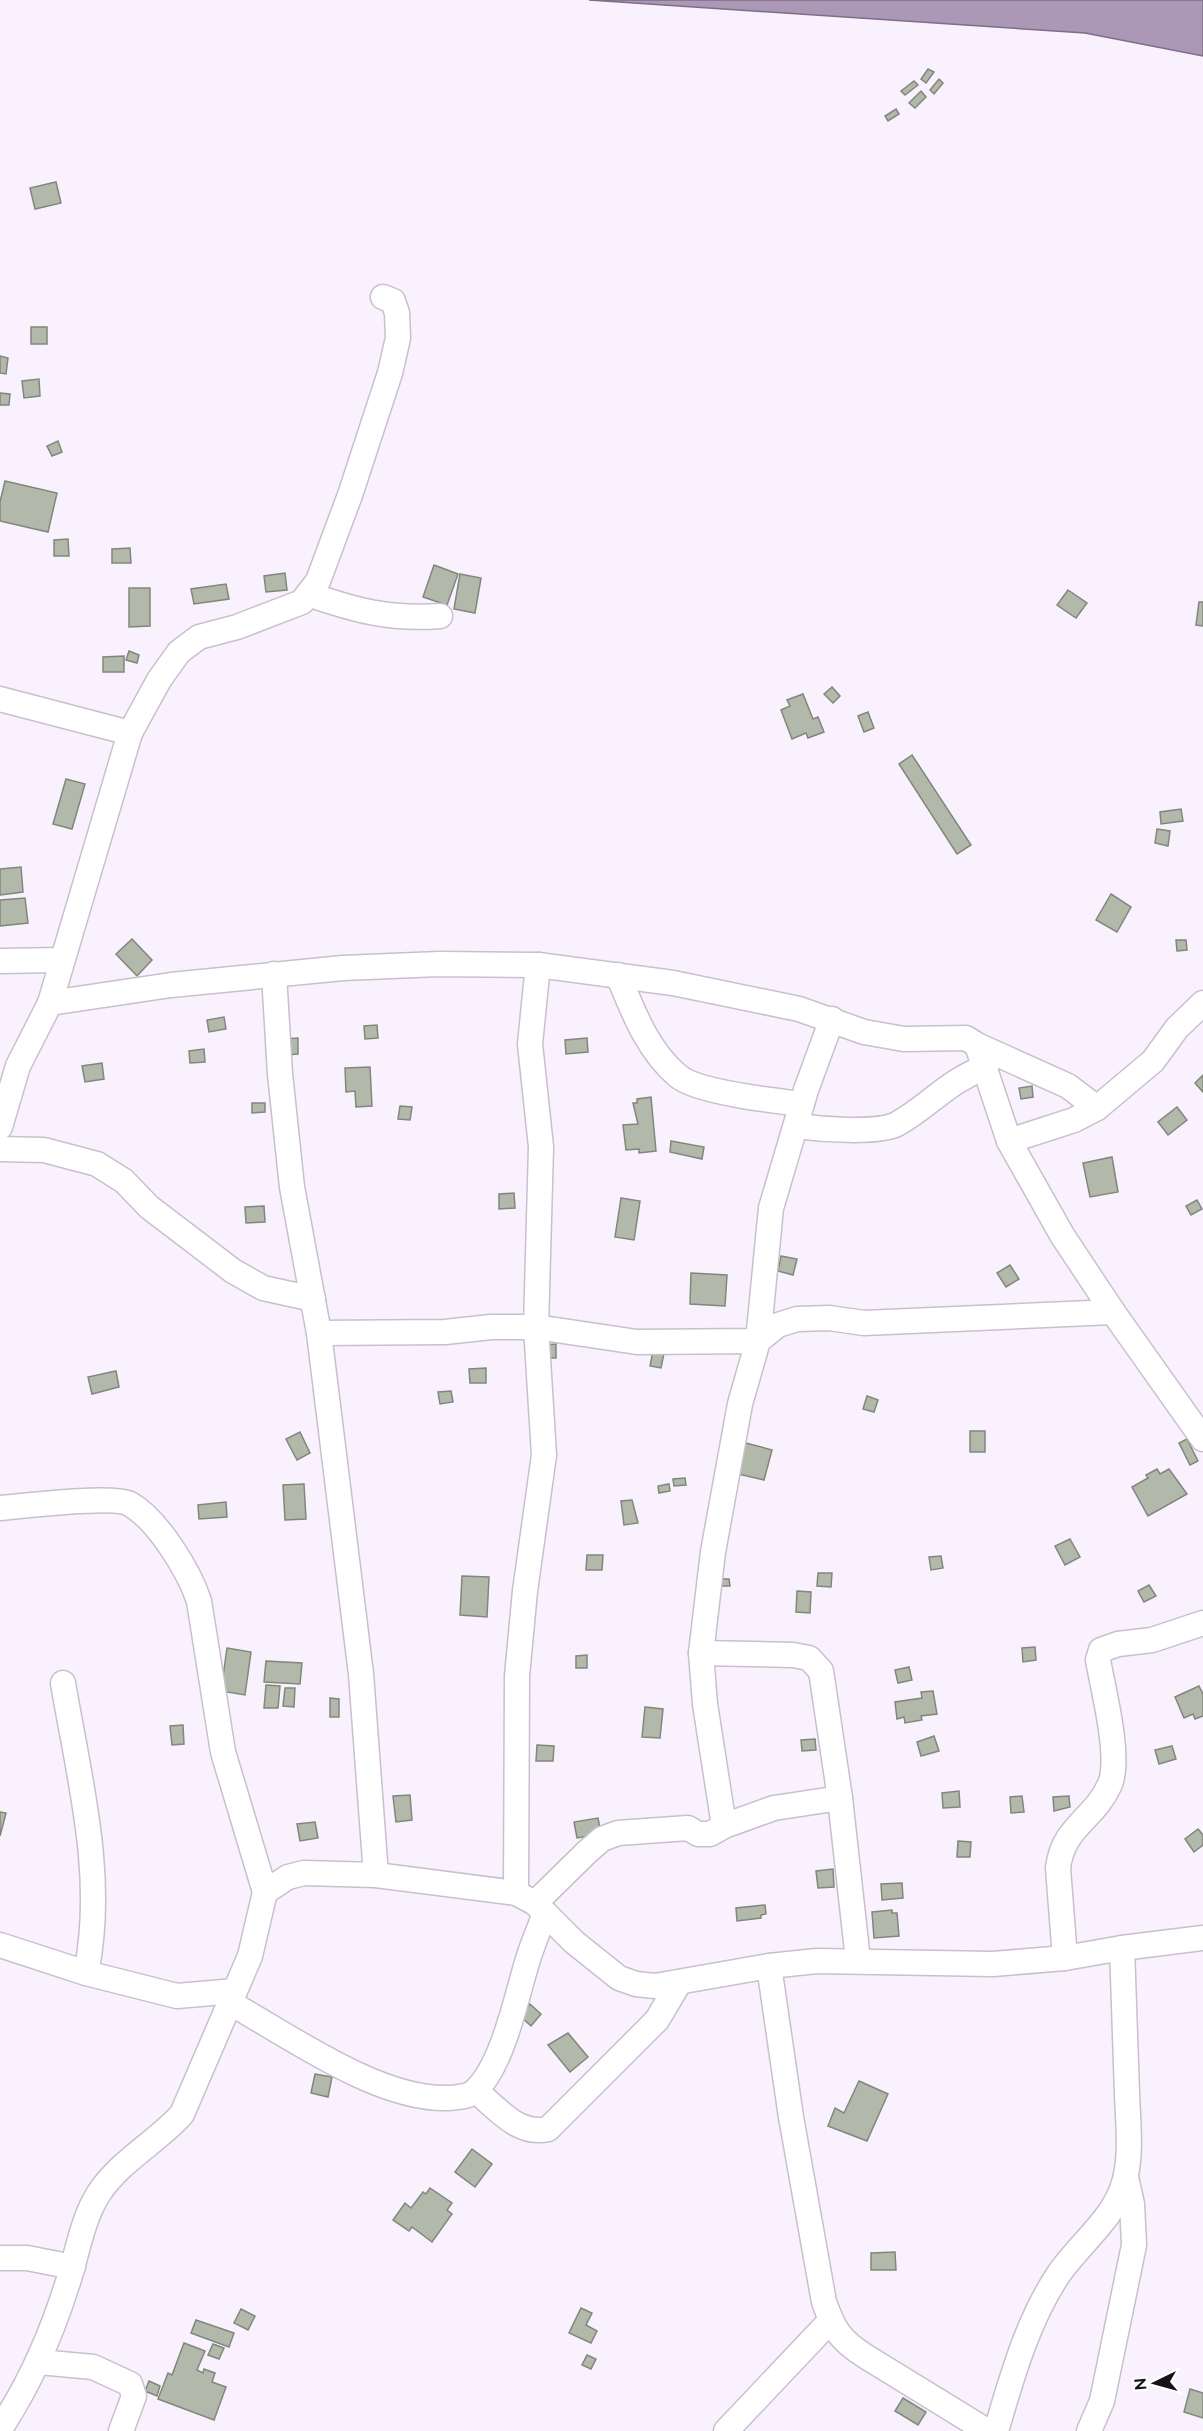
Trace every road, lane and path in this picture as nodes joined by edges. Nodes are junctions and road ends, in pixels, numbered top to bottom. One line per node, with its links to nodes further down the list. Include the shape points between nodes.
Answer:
1 (382, 297): 2 (street, via 393,301 397,313 398,338 390,373 333,544 318,581)
2 (308, 594): 3 (street, via 377,615); 5 (street, via 302,602 278,612 199,637 179,652)
3 (440, 616)
4 (0, 699): 5 (street)
5 (130, 733): 6 (street)
6 (62, 960): 7 (street); 11 (street)
7 (0, 962)
8 (538, 965): 9 (street, via 439,964); 10 (street); 22 (street, via 530,1044 541,1147)
9 (274, 974): 11 (street); 20 (street, via 292,1187)
10 (618, 975): 13 (street, via 739,995); 16 (street, via 657,1054 680,1078)
11 (50, 1003): 17 (street, via 18,1066)
12 (1203, 1003): 15 (street, via 1177,1028 1153,1061)
13 (832, 1019): 14 (street, via 864,1032 904,1039 966,1038); 16 (street)
14 (981, 1056): 15 (street, via 1068,1086); 16 (street, via 961,1076 895,1125 825,1130); 18 (street)
15 (1097, 1108): 18 (street, via 1074,1120)
16 (800, 1115): 24 (street, via 771,1208)
17 (0, 1127)
18 (1009, 1141): 21 (street, via 1062,1235)
19 (0, 1149): 20 (street, via 44,1150 97,1164 124,1181 149,1206 232,1271 263,1288)
20 (313, 1299): 23 (street)
21 (1113, 1312): 24 (street, via 864,1323 797,1319 778,1325); 25 (street)
22 (536, 1327): 23 (street); 24 (street, via 637,1342); 34 (street, via 544,1455 517,1676)
23 (319, 1333): 32 (street, via 361,1674)
24 (758, 1341): 28 (street, via 740,1404 713,1552)
25 (1203, 1439)
26 (0, 1508): 33 (street, via 90,1500 129,1503 178,1556 199,1601 223,1752)
27 (1203, 1623): 38 (street, via 1152,1640 1101,1650 1098,1660 1112,1743 1111,1777 1091,1811 1065,1840 1060,1854)
28 (701, 1653): 30 (street, via 809,1658 821,1671 826,1691); 31 (street)
29 (63, 1683): 41 (street, via 91,1856 94,1918)
30 (840, 1798): 31 (street, via 774,1808); 39 (street)
31 (724, 1826): 34 (street, via 710,1834 698,1834 688,1828 610,1836 586,1852)
32 (376, 1875): 33 (street, via 304,1873 288,1877); 34 (street)
33 (265, 1892): 43 (street, via 250,1956)
34 (532, 1903): 42 (street, via 620,1978 655,1986); 44 (street, via 501,2044)
35 (1203, 1938): 37 (street)
36 (0, 1946): 41 (street)
37 (1122, 1948): 38 (street); 45 (street, via 1129,2165)
38 (1065, 1958): 39 (street, via 954,1965)
39 (858, 1960): 40 (street)
40 (769, 1966): 42 (street); 48 (street, via 791,2117 824,2302)
41 (86, 1972): 43 (street, via 177,1996)
42 (679, 1983): 44 (street, via 657,2020 548,2129 524,2129)
43 (232, 1997): 44 (street, via 328,2061 415,2097 461,2097); 47 (street, via 182,2114 100,2192 88,2213)
44 (476, 2091)
45 (1126, 2177): 54 (street, via 1113,2206 1043,2301 1016,2362); 55 (street, via 1134,2245 1102,2401)
46 (0, 2258): 47 (street, via 27,2258)
47 (73, 2267): 49 (street)
48 (831, 2320): 52 (street); 53 (street, via 847,2345)
49 (39, 2362): 50 (street); 51 (street, via 93,2367 130,2384 134,2396)
50 (0, 2429)
51 (121, 2431)
52 (726, 2431)
53 (987, 2431)
54 (996, 2431)
55 (1089, 2431)

